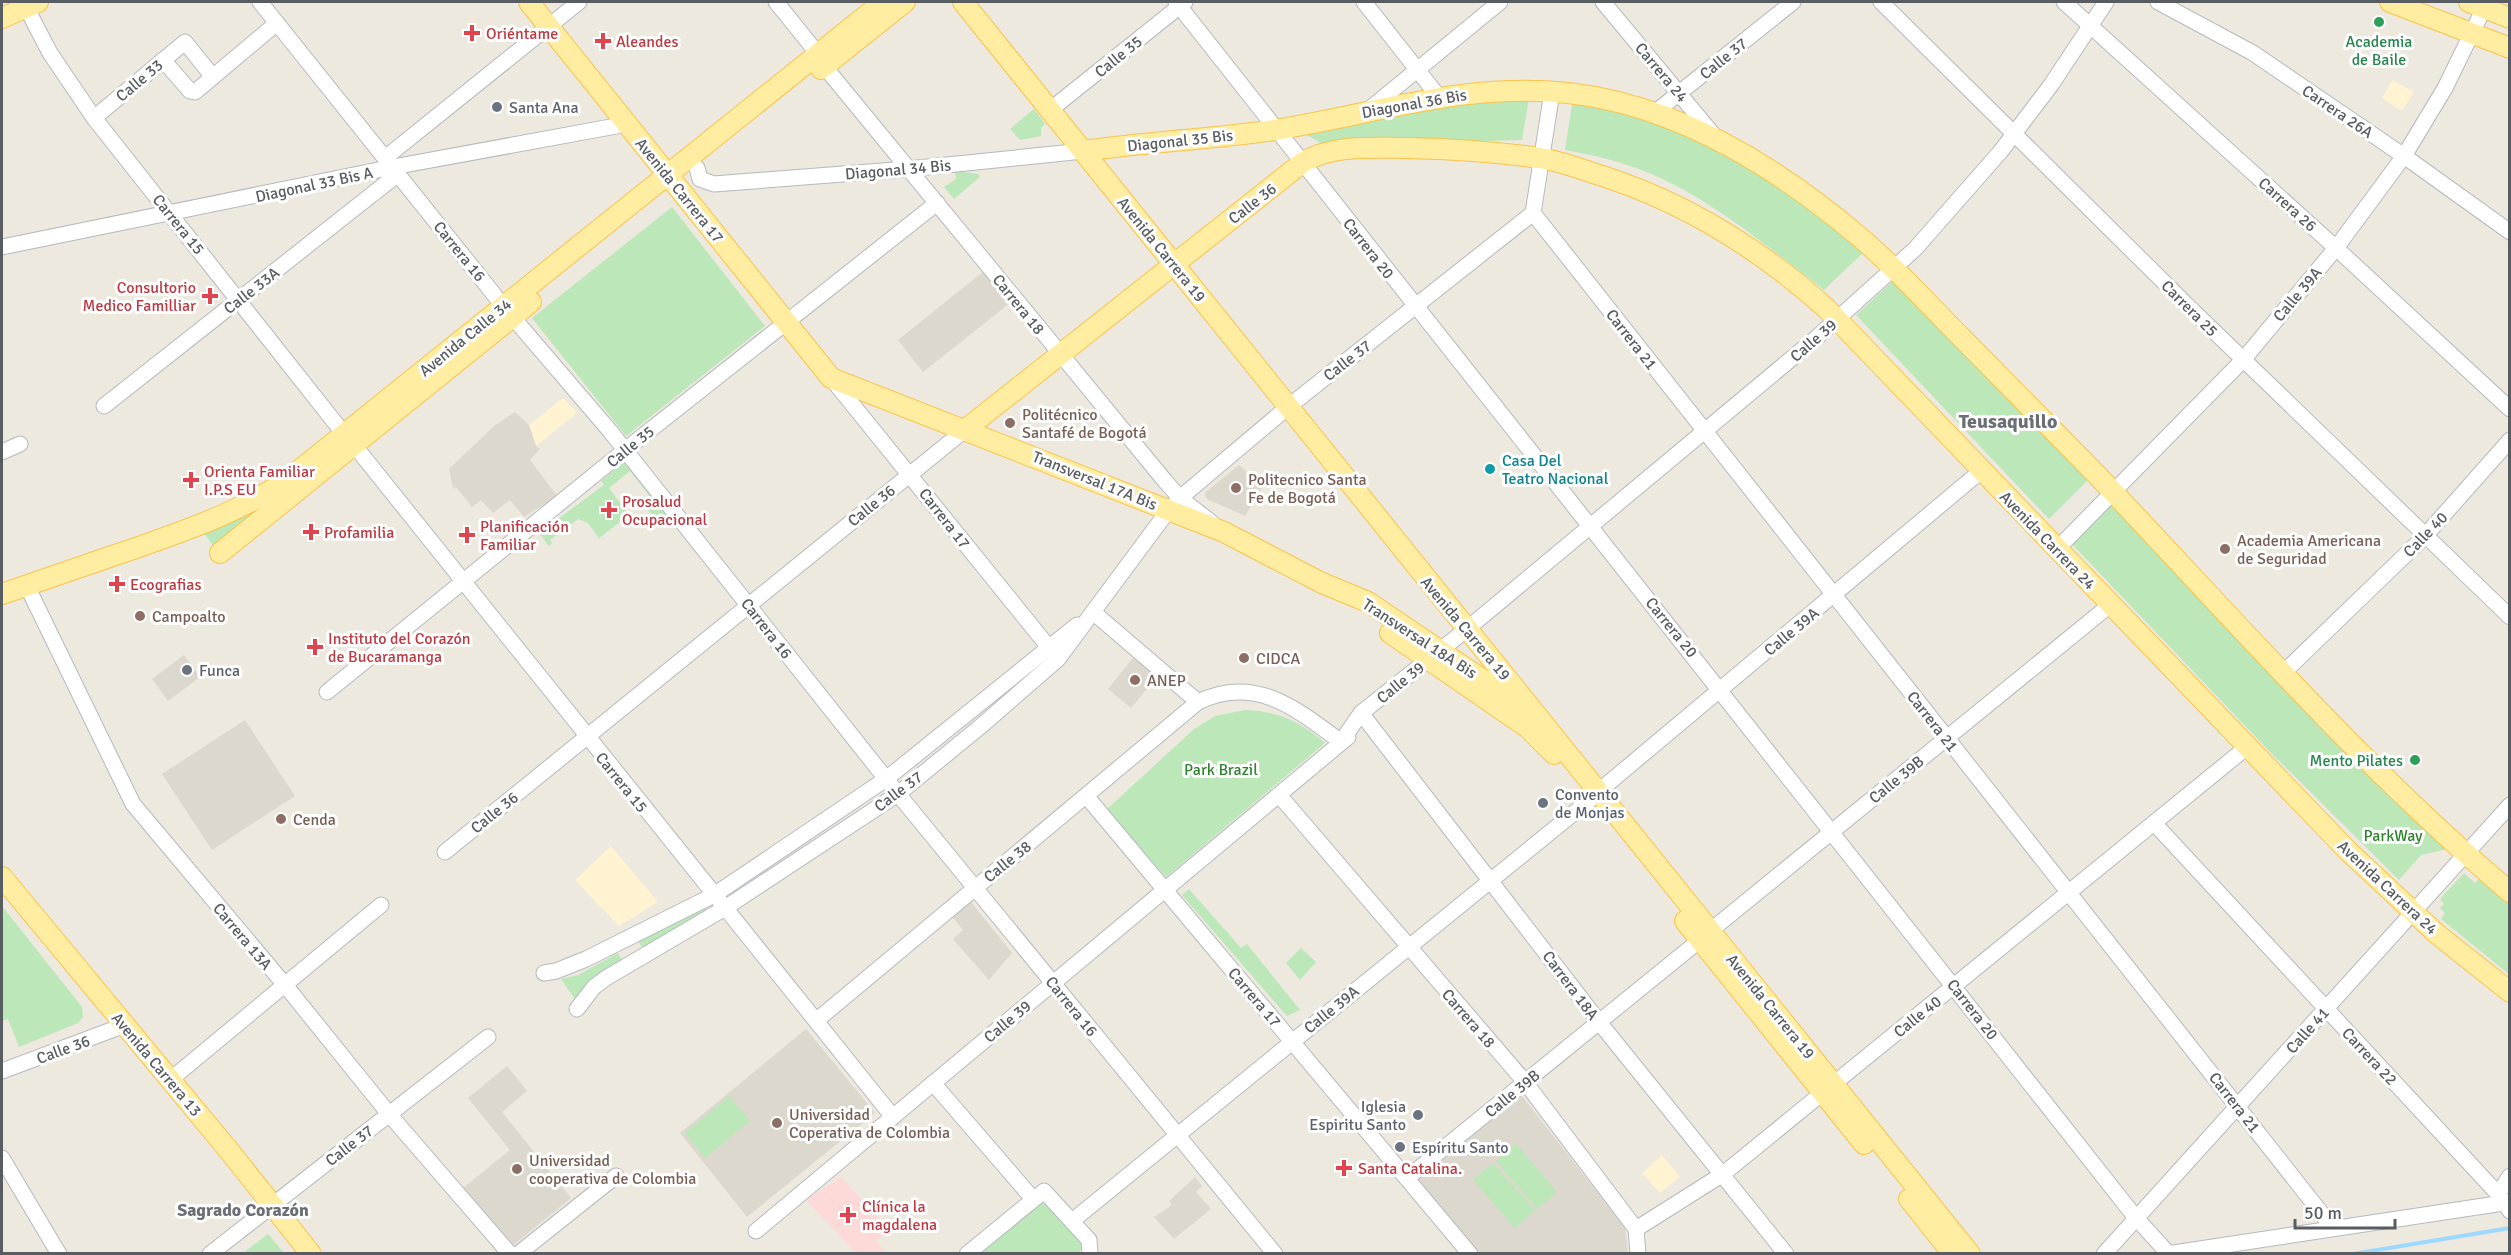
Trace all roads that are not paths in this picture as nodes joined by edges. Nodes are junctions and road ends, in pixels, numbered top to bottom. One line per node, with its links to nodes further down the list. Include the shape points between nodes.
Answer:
1 (263, 2): 22 (street, Carrera 16)
2 (529, 2): 23 (main road, Avenida Carrera 17)
3 (579, 2): 23 (street, Calle 33A)
4 (776, 2): 28 (street, Carrera 18)
5 (883, 2): 28 (main road, Avenida Calle 34)
6 (905, 2): 28 (main road, Avenida Calle 34)
7 (963, 2): 34 (main road, Avenida Carrera 19)
8 (1364, 2): 29 (street)
9 (1500, 2): 29 (street)
10 (1603, 2): 32 (street, Carrera 24)
11 (1792, 2): 32 (street, Calle 37)
12 (1881, 2): 40 (street, Carrera 25)
13 (2064, 2): 24 (street, Carrera 26)
14 (2106, 2): 24 (street, Calle 39)
15 (2158, 2): 43 (street, Carrera 26A, via 2253,53)
16 (2390, 2): 25 (main road)
17 (1180, 3): 34 (street, Calle 35); 39 (street, Carrera 20)
18 (32, 4): 20 (main road); 37 (street, Carrera 15, via 50,52)
19 (2480, 4): 21 (main road); 25 (street, Calle 39A)
20 (2, 18)
21 (2510, 18)
22 (277, 23): 30 (street); 46 (street, Carrera 16)
23 (549, 26): 38 (main road, Avenida Carrera 17); 46 (street, Calle 33A)
24 (2092, 26): 40 (street, Calle 39); 57 (street, Carrera 26)
25 (2473, 34): 26 (main road); 43 (street, Calle 39A)
26 (2510, 48)
27 (163, 60): 30 (street, via 193,92); 30 (street, Calle 33, via 185,42); 37 (street, Calle 33)
28 (821, 60): 47 (main road, Avenida Calle 34); 48 (street, Carrera 18); 49 (main road, Avenida Calle 34)
29 (1417, 70): 33 (street); 35 (street)
30 (213, 77)
31 (1552, 92): 33 (main road, Diagonal 36 Bis, via 1510,90); 36 (main road, via 1592,97); 44 (street)
32 (1679, 93): 36 (street, Calle 37); 41 (street, Carrera 24)
33 (1438, 96): 35 (main road, Diagonal 36 Bis)
34 (1050, 110): 42 (main road, Avenida Carrera 19)
35 (1367, 111): 39 (main road, Diagonal 36 Bis)
36 (1653, 114): 41 (main road)
37 (94, 118): 53 (street, Carrera 15)
38 (627, 124): 46 (street, Diagonal 33 Bis A); 49 (main road, Avenida Carrera 17)
39 (1276, 129): 42 (main road, Diagonal 35 Bis); 45 (street, Carrera 20)
40 (2015, 132): 59 (street, Calle 39, via 1948,214); 66 (street, Carrera 25)
41 (1720, 142): 59 (main road, via 1793,186 1861,238)
42 (1083, 150): 48 (street, Diagonal 34 Bis); 58 (main road, Avenida Carrera 19)
43 (2404, 156): 55 (street, Carrera 26A); 57 (street, Calle 39A)
44 (1542, 159): 45 (main road, via 1396,148 1322,152); 54 (street); 63 (main road, Avenida Carrera 24, via 1645,190 1705,219 1793,278)
45 (1302, 163): 58 (main road, Calle 36); 61 (street, Carrera 20)
46 (392, 166): 53 (street, Diagonal 33 Bis A); 60 (street, Calle 33A); 62 (street, Carrera 16)
47 (697, 168): 49 (main road, Avenida Calle 34); 50 (street, via 700,179)
48 (908, 169): 50 (street, Diagonal 34 Bis); 51 (street, Carrera 18)
49 (672, 180): 52 (main road, Avenida Carrera 17); 62 (main road, Avenida Calle 34)
50 (714, 184): 52 (street, via 698,194)
51 (937, 203): 64 (street, Calle 35); 65 (street, Carrera 18)
52 (694, 206): 64 (main road, Avenida Carrera 17)
53 (170, 213): 56 (street, Diagonal 33 Bis A); 60 (street, Carrera 15)
54 (1533, 213): 61 (street, Calle 37); 72 (street, Carrera 21)
55 (2509, 232)
56 (2, 247)
57 (2336, 248): 66 (street, Calle 39A); 70 (street, Carrera 26)
58 (1174, 264): 65 (main road, Calle 36); 69 (main road, Avenida Carrera 19)
59 (1893, 269): 63 (street, Calle 39); 80 (main road)
60 (239, 299): 68 (street, Calle 33A); 73 (street, Carrera 15)
61 (1415, 306): 69 (street, Calle 37); 82 (street, Carrera 20)
62 (508, 312): 73 (main road, Avenida Calle 34); 76 (street, Carrera 16)
63 (1838, 319): 72 (street, Calle 39); 78 (main road, Avenida Carrera 24)
64 (787, 322): 67 (main road, Avenida Carrera 17); 76 (street, Calle 35)
65 (1060, 354): 71 (main road, Calle 36); 81 (street, Carrera 18)
66 (2243, 360): 80 (street, Calle 39A); 84 (street, Carrera 25)
67 (831, 378): 71 (main road, Transversal 17A Bis); 79 (street, Carrera 17)
68 (104, 406)
69 (1288, 407): 81 (street, Calle 37); 95 (main road, Avenida Carrera 19)
70 (2510, 409)
71 (966, 429): 79 (street, Calle 36); 81 (main road, Transversal 17A Bis)
72 (1704, 432): 82 (street, Calle 39); 90 (street, Carrera 21)
73 (349, 440): 86 (main road, Avenida Calle 34); 87 (street, Carrera 15); 88 (main road, Avenida Calle 34, via 240,509)
74 (2510, 440): 84 (street, Calle 40)
75 (20, 444): 77 (street)
76 (625, 450): 87 (street, Calle 35); 92 (street, Carrera 16)
77 (2, 452)
78 (1982, 471): 85 (main road, Avenida Carrera 24); 90 (street, Calle 39A)
79 (910, 474): 92 (street, Calle 36); 96 (street, Carrera 17)
80 (2113, 492): 85 (street, Calle 39A); 98 (main road)
81 (1175, 504): 83 (main road, Transversal 17A Bis); 93 (street, Calle 37)
82 (1591, 525): 95 (street, Calle 39); 99 (street, Carrera 20)
83 (1224, 532): 97 (main road, Transversal 18A Bis, via 1322,583)
84 (2424, 537): 94 (street, Carrera 25); 98 (street, Calle 40)
85 (2057, 549): 91 (main road, Avenida Carrera 24)
86 (220, 553)
87 (464, 582): 100 (street, Calle 35); 106 (street, Carrera 15)
88 (27, 586): 89 (main road, Avenida Calle 34); 138 (street, Carrera 13A, via 133,804)
89 (2, 594)
90 (1833, 596): 99 (street, Calle 39A); 107 (street, Carrera 21)
91 (2110, 604): 107 (street, Calle 39B); 109 (main road, Avenida Carrera 24)
92 (749, 605): 106 (street, Calle 36); 110 (street, Carrera 16)
93 (1093, 612): 96 (street, Calle 37); 101 (street)
94 (2507, 618)
95 (1467, 628): 97 (street, Calle 39); 104 (main road, Avenida Carrera 19)
96 (1053, 653): 102 (street, Calle 37); 105 (street, Calle 37)
97 (1438, 657): 103 (street, Calle 39); 104 (main road, Transversal 18A Bis)
98 (2283, 673): 121 (main road, via 2371,765)
99 (1722, 689): 113 (street, Calle 39A); 117 (street, Carrera 20)
100 (327, 692)
101 (1198, 702): 108 (street, via 1220,693 1272,697); 114 (street, Calle 38)
102 (970, 714): 105 (street); 110 (street, Calle 37)
103 (1365, 717): 108 (street, Calle 39); 123 (street, Carrera 18A)
104 (1536, 725): 113 (main road, Avenida Carrera 19)
105 (981, 726): 111 (street, Calle 37)
106 (586, 737): 119 (street, Calle 36); 128 (street, Carrera 15)
107 (1946, 738): 117 (street, Calle 39B); 127 (street, Carrera 21)
108 (1341, 742): 112 (street, Calle 39)
109 (2247, 747): 116 (street, Calle 40); 131 (main road, Avenida Carrera 24)
110 (886, 779): 111 (street, Carrera 16); 118 (street, Calle 37)
111 (898, 794): 120 (street, Calle 37); 124 (street, Carrera 16)
112 (1279, 795): 125 (street, Calle 39); 134 (street, Carrera 18)
113 (1595, 795): 123 (street, Calle 39A); 132 (main road, Avenida Carrera 19)
114 (1087, 797): 124 (street, Calle 38); 125 (street, Carrera 17)
115 (2510, 805): 121 (street, Calle 41)
116 (2154, 823): 127 (street, Calle 40); 141 (street, Carrera 22)
117 (1832, 832): 132 (street, Calle 39B); 139 (street, Carrera 20)
118 (801, 836): 120 (street); 128 (street, Calle 37)
119 (445, 852)
120 (812, 852): 130 (street, Calle 37)
121 (2466, 854): 126 (main road); 131 (street, Calle 41)
122 (2, 877): 145 (main road, Avenida Carrera 13)
123 (1491, 879): 134 (street, Calle 39A); 144 (street, Carrera 18A)
124 (974, 887): 137 (street, Carrera 16); 143 (street, Calle 38)
125 (1165, 890): 137 (street, Calle 39); 147 (street, Carrera 17)
126 (2510, 892)
127 (2068, 893): 139 (street, Calle 40); 153 (street, Carrera 21)
128 (714, 896): 130 (street, Carrera 15); 133 (street, Calle 37)
129 (381, 904): 138 (street)
130 (725, 908): 135 (street, Calle 37); 143 (street, Carrera 15)
131 (2413, 912): 140 (main road, Avenida Carrera 24); 141 (street, Calle 41)
132 (1705, 935): 144 (street, Calle 39B); 152 (main road, Avenida Carrera 19)
133 (623, 941): 135 (street); 136 (street, Calle 37)
134 (1408, 947): 147 (street, Calle 39A); 150 (street, Carrera 18)
135 (634, 962): 142 (street, Calle 37, via 594,987)
136 (544, 973)
137 (1053, 983): 151 (street, Calle 39); 156 (street, Carrera 16)
138 (285, 985): 149 (street); 154 (street, Carrera 13A)
139 (1955, 985): 152 (street, Calle 40); 165 (street, Carrera 20)
140 (2510, 992)
141 (2326, 1008): 153 (street, Calle 41); 163 (street, Carrera 22)
142 (577, 1009)
143 (817, 1020): 155 (street, Carrera 15)
144 (1599, 1022): 150 (street, Calle 39B); 158 (street, Carrera 18A)
145 (125, 1025): 148 (street, Calle 36); 149 (main road, Avenida Carrera 13)
146 (488, 1037): 154 (street, Calle 37)
147 (1292, 1041): 156 (street, Calle 39A); 161 (street, Carrera 17)
148 (2, 1071)
149 (170, 1080): 164 (main road, Avenida Carrera 13)
150 (1525, 1082): 161 (street, Calle 39B); 168 (street, Carrera 18)
151 (933, 1083): 155 (street, Calle 39); 162 (street)
152 (1828, 1088): 158 (street, Calle 40); 182 (main road, Avenida Carrera 19); 183 (main road, Avenida Carrera 19)
153 (2238, 1106): 165 (street, Calle 41); 167 (street, Carrera 21)
154 (389, 1114): 164 (street, Calle 37); 175 (street, Carrera 13A)
155 (893, 1116): 169 (street, Calle 39)
156 (1178, 1135): 166 (street, Calle 39A); 178 (street, Carrera 16)
157 (2, 1158): 172 (street)
158 (1723, 1174): 168 (street, Calle 40); 181 (street, Carrera 18A)
159 (616, 1176): 176 (street)
160 (2510, 1176): 163 (street)
161 (1407, 1178): 179 (street, Carrera 17)
162 (1033, 1199): 166 (street, via 1044,1191); 177 (street)
163 (2505, 1202): 167 (street)
164 (272, 1205): 173 (street, Calle 37); 174 (main road, Avenida Carrera 13)
165 (2136, 1218): 171 (street, Carrera 20); 184 (street, Calle 41)
166 (1072, 1221): 170 (street, via 1089,1240)
167 (2333, 1228): 171 (street)
168 (1636, 1229): 180 (street)
169 (756, 1231)
170 (1090, 1253)
171 (2168, 1253)
172 (59, 1254)
173 (210, 1254)
174 (311, 1254)
175 (510, 1254)
176 (518, 1254)
177 (967, 1254)
178 (1275, 1254)
179 (1470, 1254)
180 (1638, 1254)
181 (1786, 1254)
182 (1953, 1254)
183 (1970, 1254)
184 (2104, 1254)

